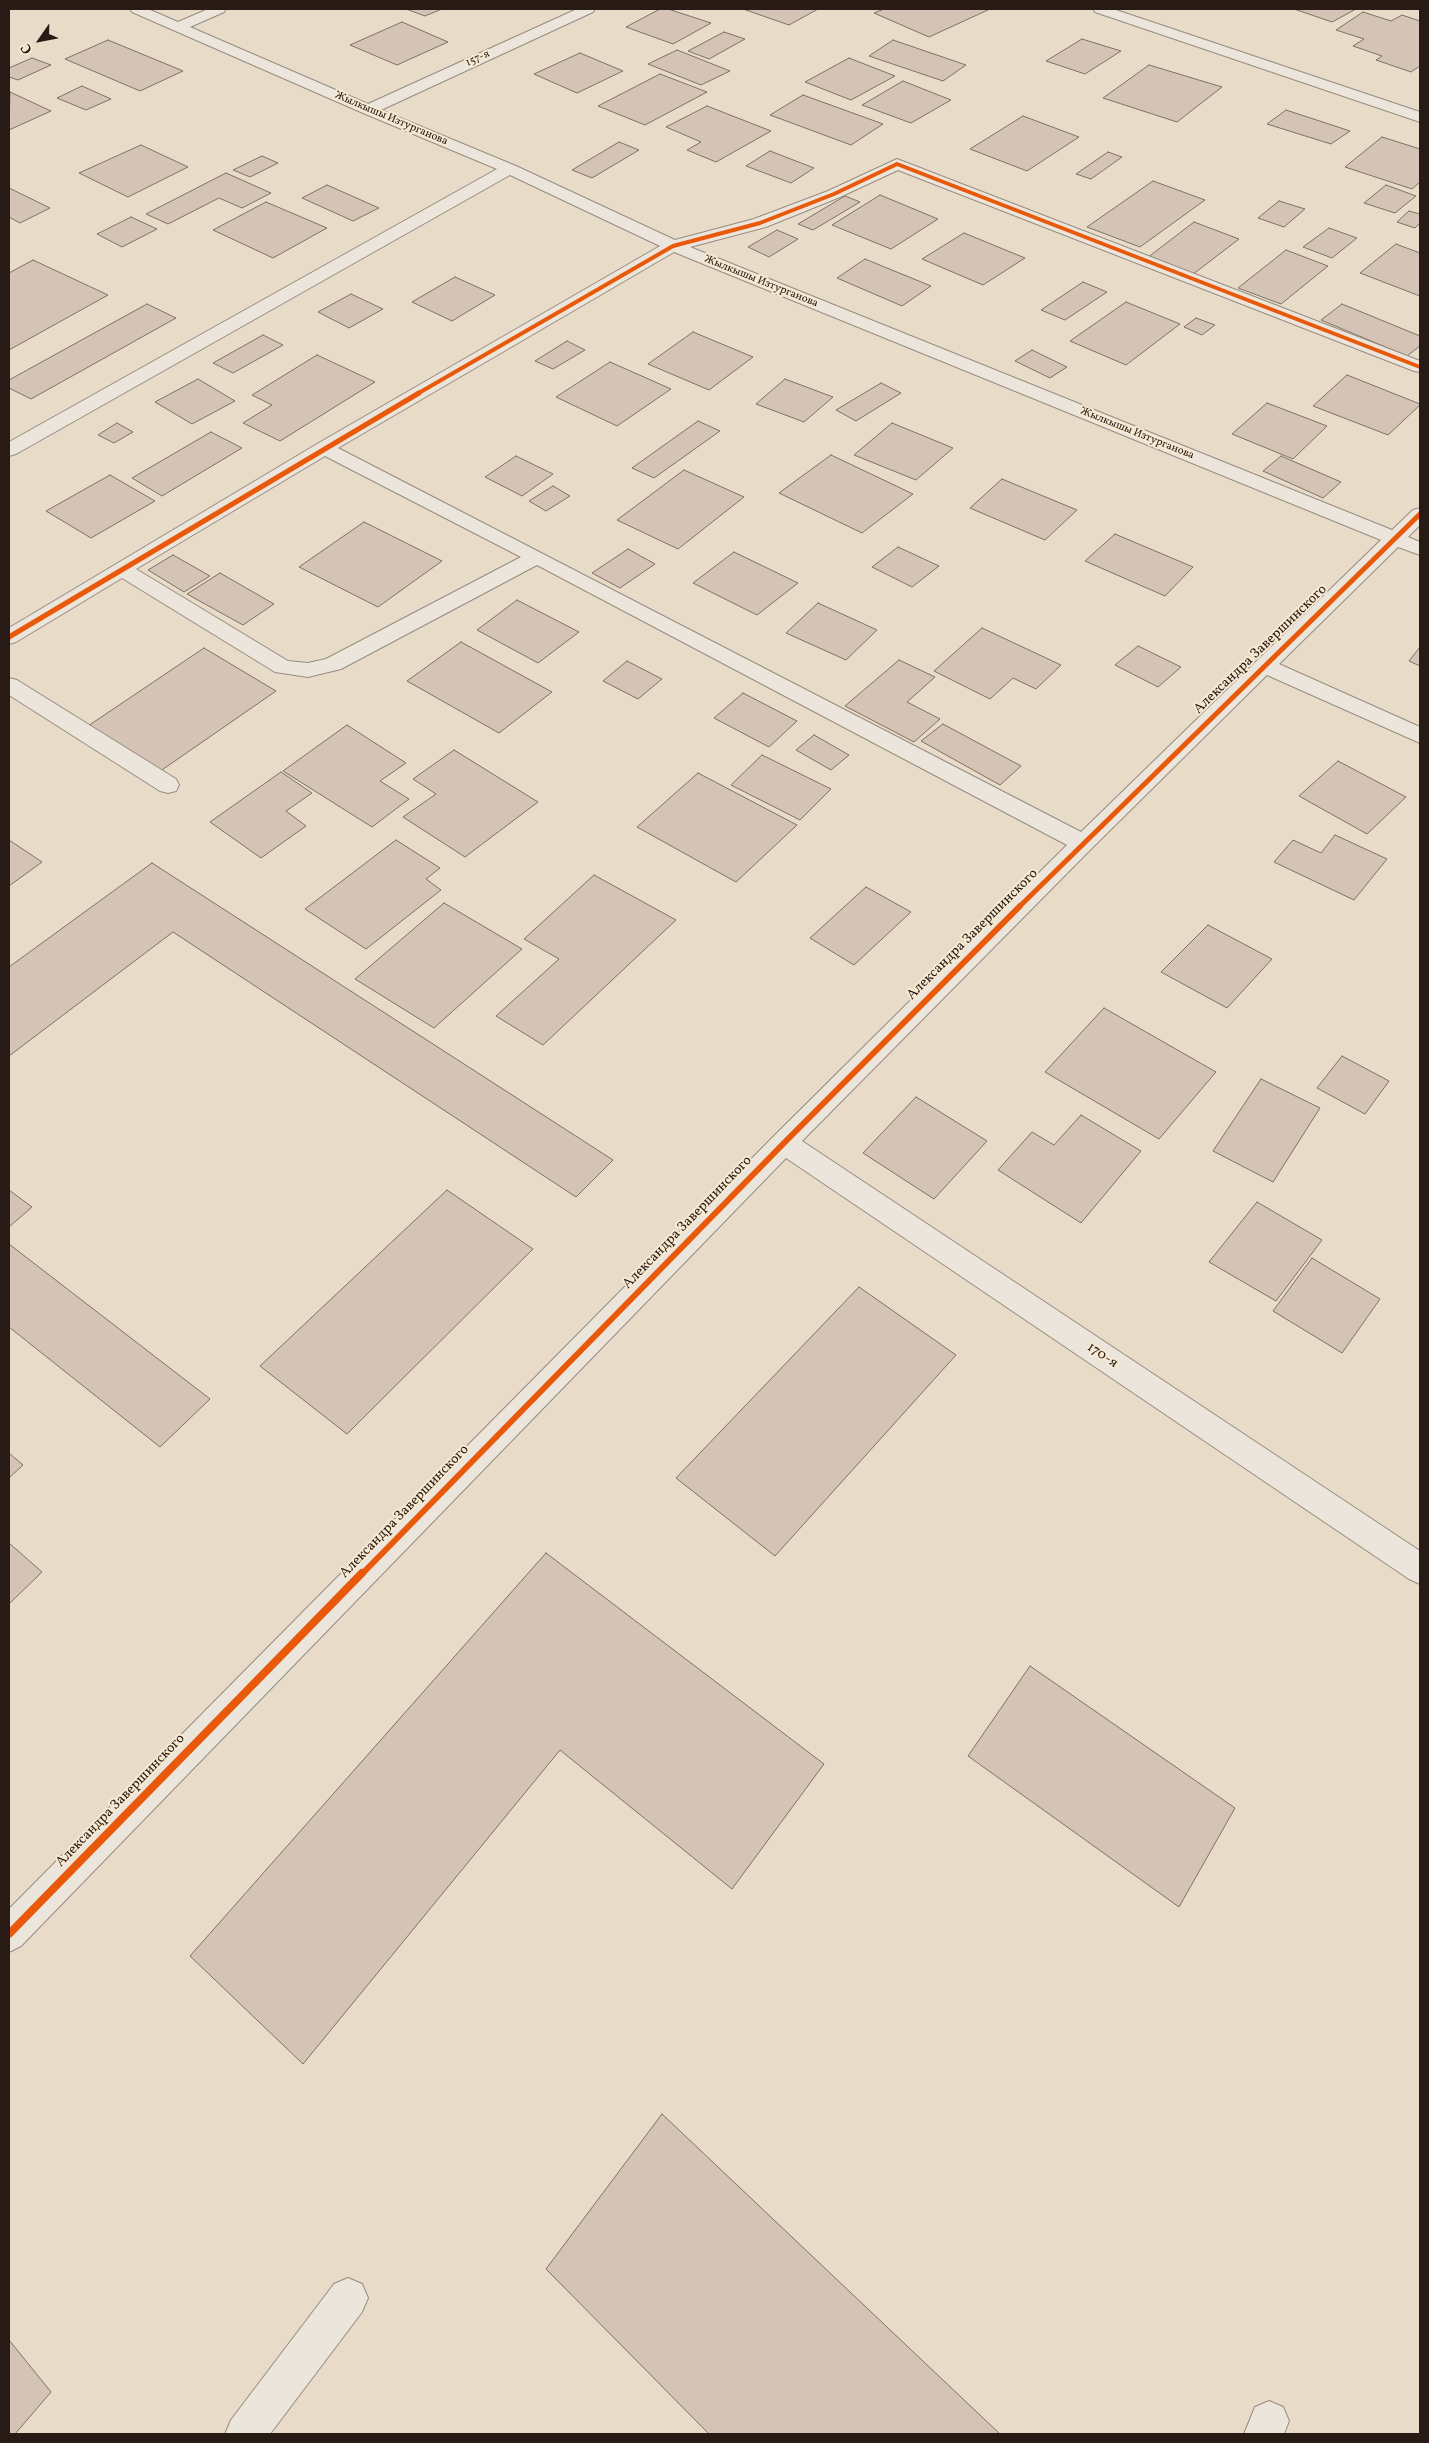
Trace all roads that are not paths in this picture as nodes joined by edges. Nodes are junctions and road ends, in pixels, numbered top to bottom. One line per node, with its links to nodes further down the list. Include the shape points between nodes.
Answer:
1 (137, 9): 5 (street, Жылкышы Изтурганова)
2 (219, 9): 5 (street)
3 (588, 9): 6 (street, 157-я)
4 (1100, 9): 7 (street)
5 (178, 27): 6 (street, Жылкышы Изтурганова)
6 (368, 110): 8 (street, Жылкышы Изтурганова)
7 (1420, 117)
8 (510, 169): 9 (street, Жылкышы Изтурганова); 12 (street)
9 (673, 246): 10 (street, via 760,223 834,194 897,164); 11 (street); 14 (street, Жылкышы Изтурганова)
10 (1420, 367)
11 (324, 448): 16 (street); 17 (street)
12 (9, 450)
13 (1420, 514): 14 (street, Александра Завершинского)
14 (1394, 538): 15 (street, Жылкышы Изтурганова); 19 (street, Александра Завершинского)
15 (1420, 549)
16 (537, 556): 17 (street, via 333,664 308,670 283,667); 23 (street)
17 (123, 570): 18 (street)
18 (9, 637)
19 (1263, 665): 21 (street); 23 (street, Александра Завершинского)
20 (9, 685): 22 (street)
21 (1420, 736)
22 (168, 785)
23 (1083, 843): 24 (street, Александра Завершинского)
24 (784, 1143): 25 (street, 170-я); 26 (street, Александра Завершинского)
25 (1420, 1570)
26 (9, 1934)
27 (348, 2298): 28 (street)
28 (245, 2434)

